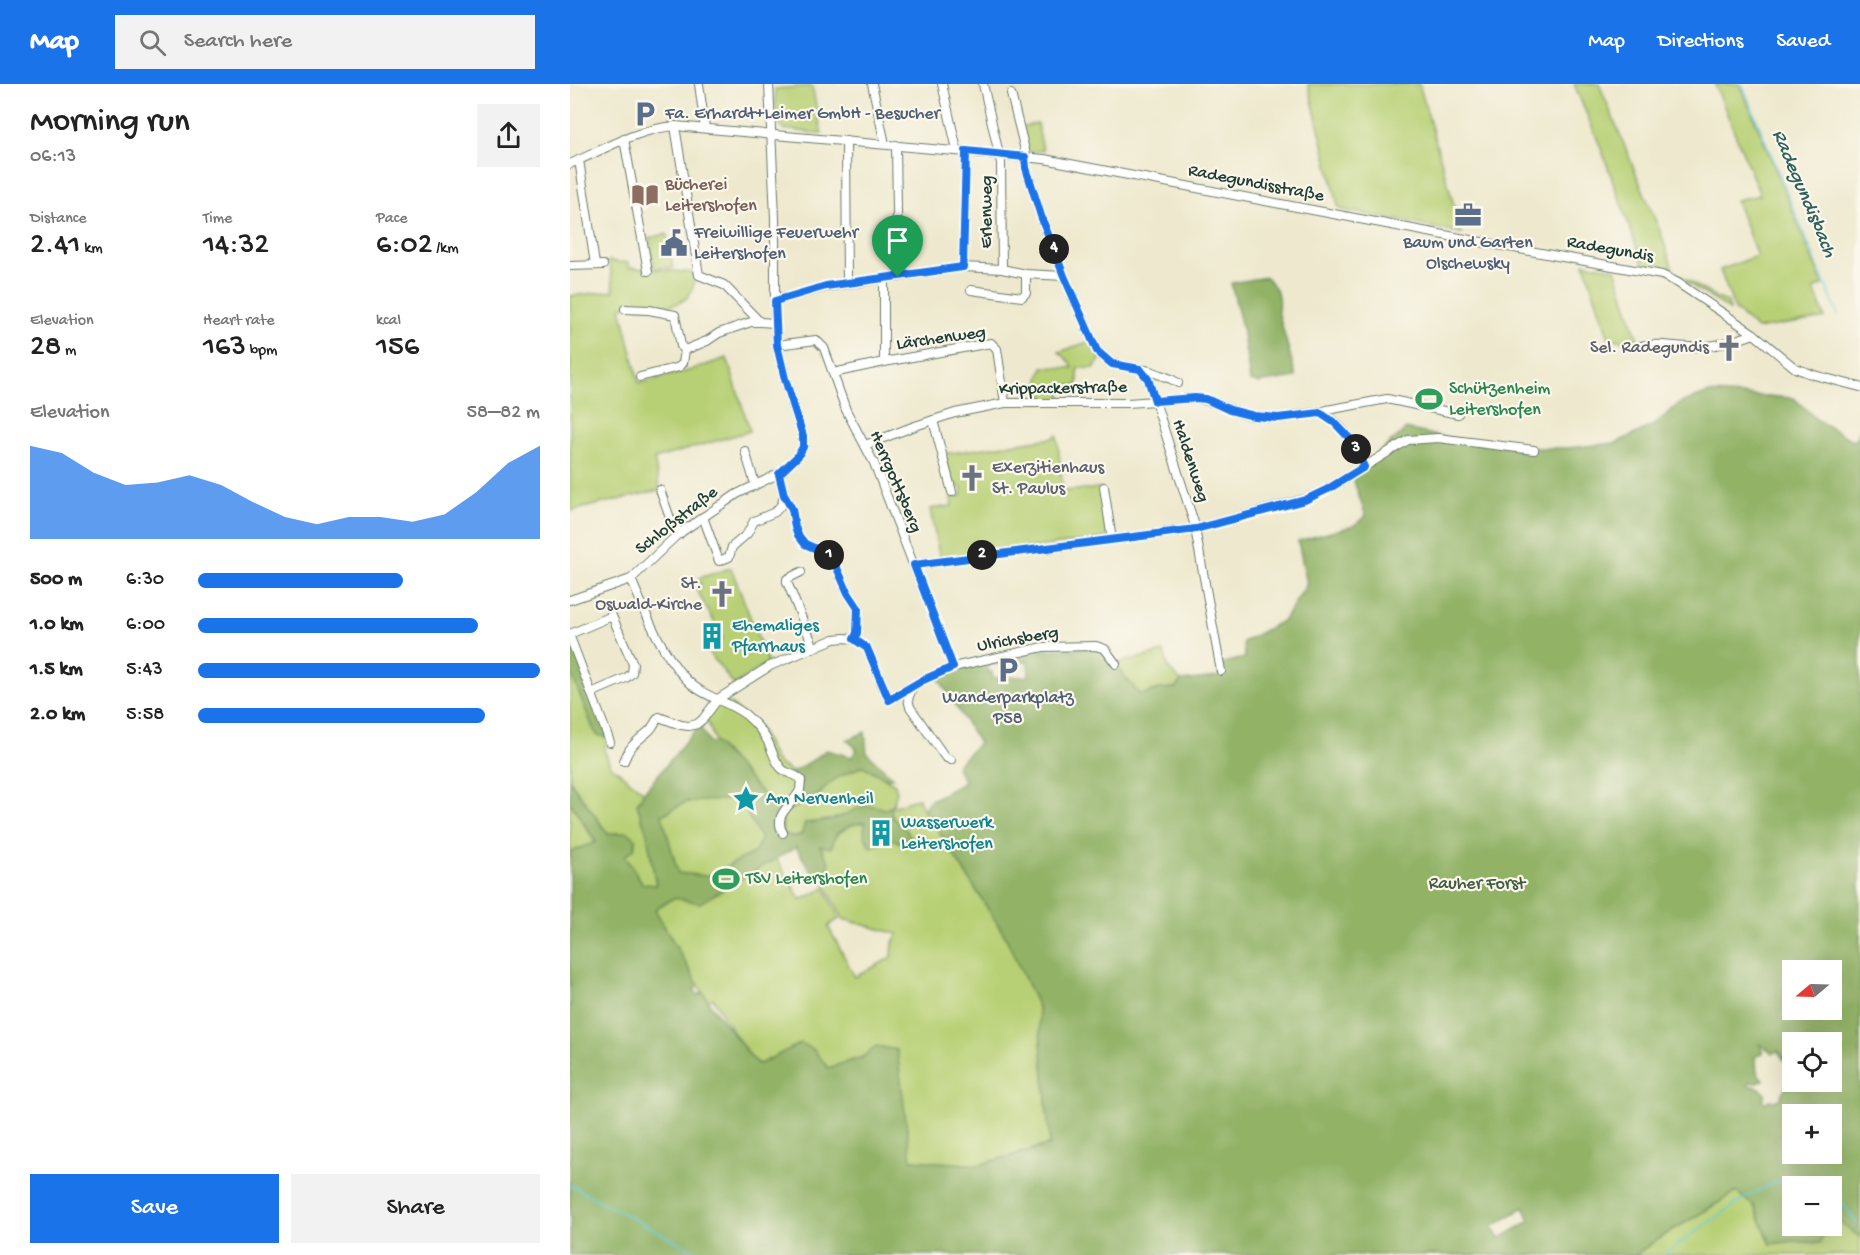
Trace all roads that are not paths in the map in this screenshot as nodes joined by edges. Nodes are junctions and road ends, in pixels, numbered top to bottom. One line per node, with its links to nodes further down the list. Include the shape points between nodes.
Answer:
1 (699, 84): 8 (street)
2 (769, 84): 9 (street)
3 (872, 84): 12 (street)
4 (942, 84): 14 (street)
5 (983, 84): 15 (street, Erlenweg)
6 (1011, 94): 16 (street)
7 (675, 126): 8 (street, Radegundisstraße); 10 (street, Radegundisstraße, via 649,129); 32 (street, via 699,275 724,285)
8 (705, 128): 9 (street, Radegundisstraße)
9 (772, 134): 11 (street, Radegundisstraße); 30 (street)
10 (624, 139): 17 (street, Radegundisstraße); 23 (street)
11 (846, 141): 12 (street, Radegundisstraße); 28 (street)
12 (885, 144): 13 (street, Radegundisstraße)
13 (896, 145): 14 (street, Radegundisstraße); 26 (street)
14 (961, 151): 15 (street, Radegundisstraße); 21 (street)
15 (999, 154): 16 (street, Radegundisstraße); 22 (street, Erlenweg)
16 (1025, 157): 19 (street, Radegundisstraße); 25 (street, via 1041,216)
17 (579, 160): 18 (street, Radegundisstraße); 20 (street, via 599,265)
18 (570, 164)
19 (1481, 242): 34 (street, Radegundis, via 1662,275)
20 (570, 266)
21 (963, 267): 22 (street); 26 (street)
22 (1002, 270): 24 (street)
23 (648, 271)
24 (1026, 274): 25 (street); 29 (street, via 1026,293 1022,297)
25 (1064, 276): 39 (street, via 1097,351 1112,364)
26 (898, 277): 27 (street)
27 (884, 279): 28 (street); 38 (street)
28 (847, 284): 30 (street)
29 (971, 290)
30 (775, 301): 33 (street)
31 (625, 309): 37 (street, via 675,315)
32 (760, 322): 33 (street); 37 (street, via 719,333)
33 (775, 323): 35 (street)
34 (1754, 334): 36 (street, via 1707,346); 43 (street, Radegundis, via 1795,368)
35 (777, 345): 40 (street, Herrgottsberg, via 816,340 824,348); 53 (street, Schloßstraße, via 803,436 798,456)
36 (1636, 347)
37 (685, 350): 41 (street, via 680,367)
38 (884, 362): 40 (street, Lärchenweg); 45 (street, Lärchenweg, via 991,343 997,349)
39 (1140, 369): 42 (street); 44 (street, Haldenweg)
40 (833, 373): 49 (street, Herrgottsberg, via 846,410)
41 (640, 377)
42 (1178, 383)
43 (1860, 387)
44 (1155, 401): 45 (street, Krippackerstraße); 46 (street, Krippackerstraße, via 1206,399 1230,410 1278,418); 60 (street, Haldenweg)
45 (1005, 403): 48 (street, Krippackerstraße)
46 (1320, 413): 47 (street, via 1387,399); 52 (street, via 1352,441)
47 (1458, 414)
48 (933, 420): 49 (street, Krippackerstraße); 57 (street)
49 (865, 445): 63 (street, Herrgottsberg)
50 (1534, 450): 52 (street, via 1438,438 1408,440)
51 (745, 451): 54 (street)
52 (1364, 467): 60 (street, via 1305,500)
53 (779, 474): 54 (street, Schloßstraße); 58 (street)
54 (755, 484): 59 (street, Schloßstraße)
55 (1104, 487): 62 (street)
56 (660, 490): 61 (street)
57 (952, 492)
58 (784, 495): 59 (street, via 775,512 754,521 747,534 732,547 729,557 719,561); 68 (street, via 798,535 805,544 833,559 858,608)
59 (703, 517): 61 (street, Schloßstraße)
60 (1196, 529): 62 (street); 72 (street, Haldenweg)
61 (680, 534): 65 (street, Schloßstraße)
62 (1112, 540): 63 (street)
63 (914, 565): 71 (street, Herrgottsberg)
64 (801, 572): 69 (street, via 787,582)
65 (631, 579): 66 (street, Schloßstraße); 75 (street, via 675,666 690,683)
66 (570, 600)
67 (570, 636): 74 (street); 74 (street, via 612,616 633,664 632,673 626,678)
68 (854, 639): 69 (street, via 834,639); 73 (street, via 867,648 889,700)
69 (814, 648): 75 (street, via 770,666)
70 (1116, 664): 71 (street, Ulrichsberg, via 1105,649 1084,645 1043,647)
71 (953, 667): 73 (street)
72 (1221, 671)
73 (913, 687): 77 (street, via 908,699 910,707)
74 (591, 693): 76 (street)
75 (718, 699): 78 (street, via 697,724 681,725 659,717 627,752); 79 (street, via 748,716 762,731 783,771 801,780 800,790 780,817)
76 (610, 742)
77 (951, 760)
78 (624, 761)
79 (783, 833)

